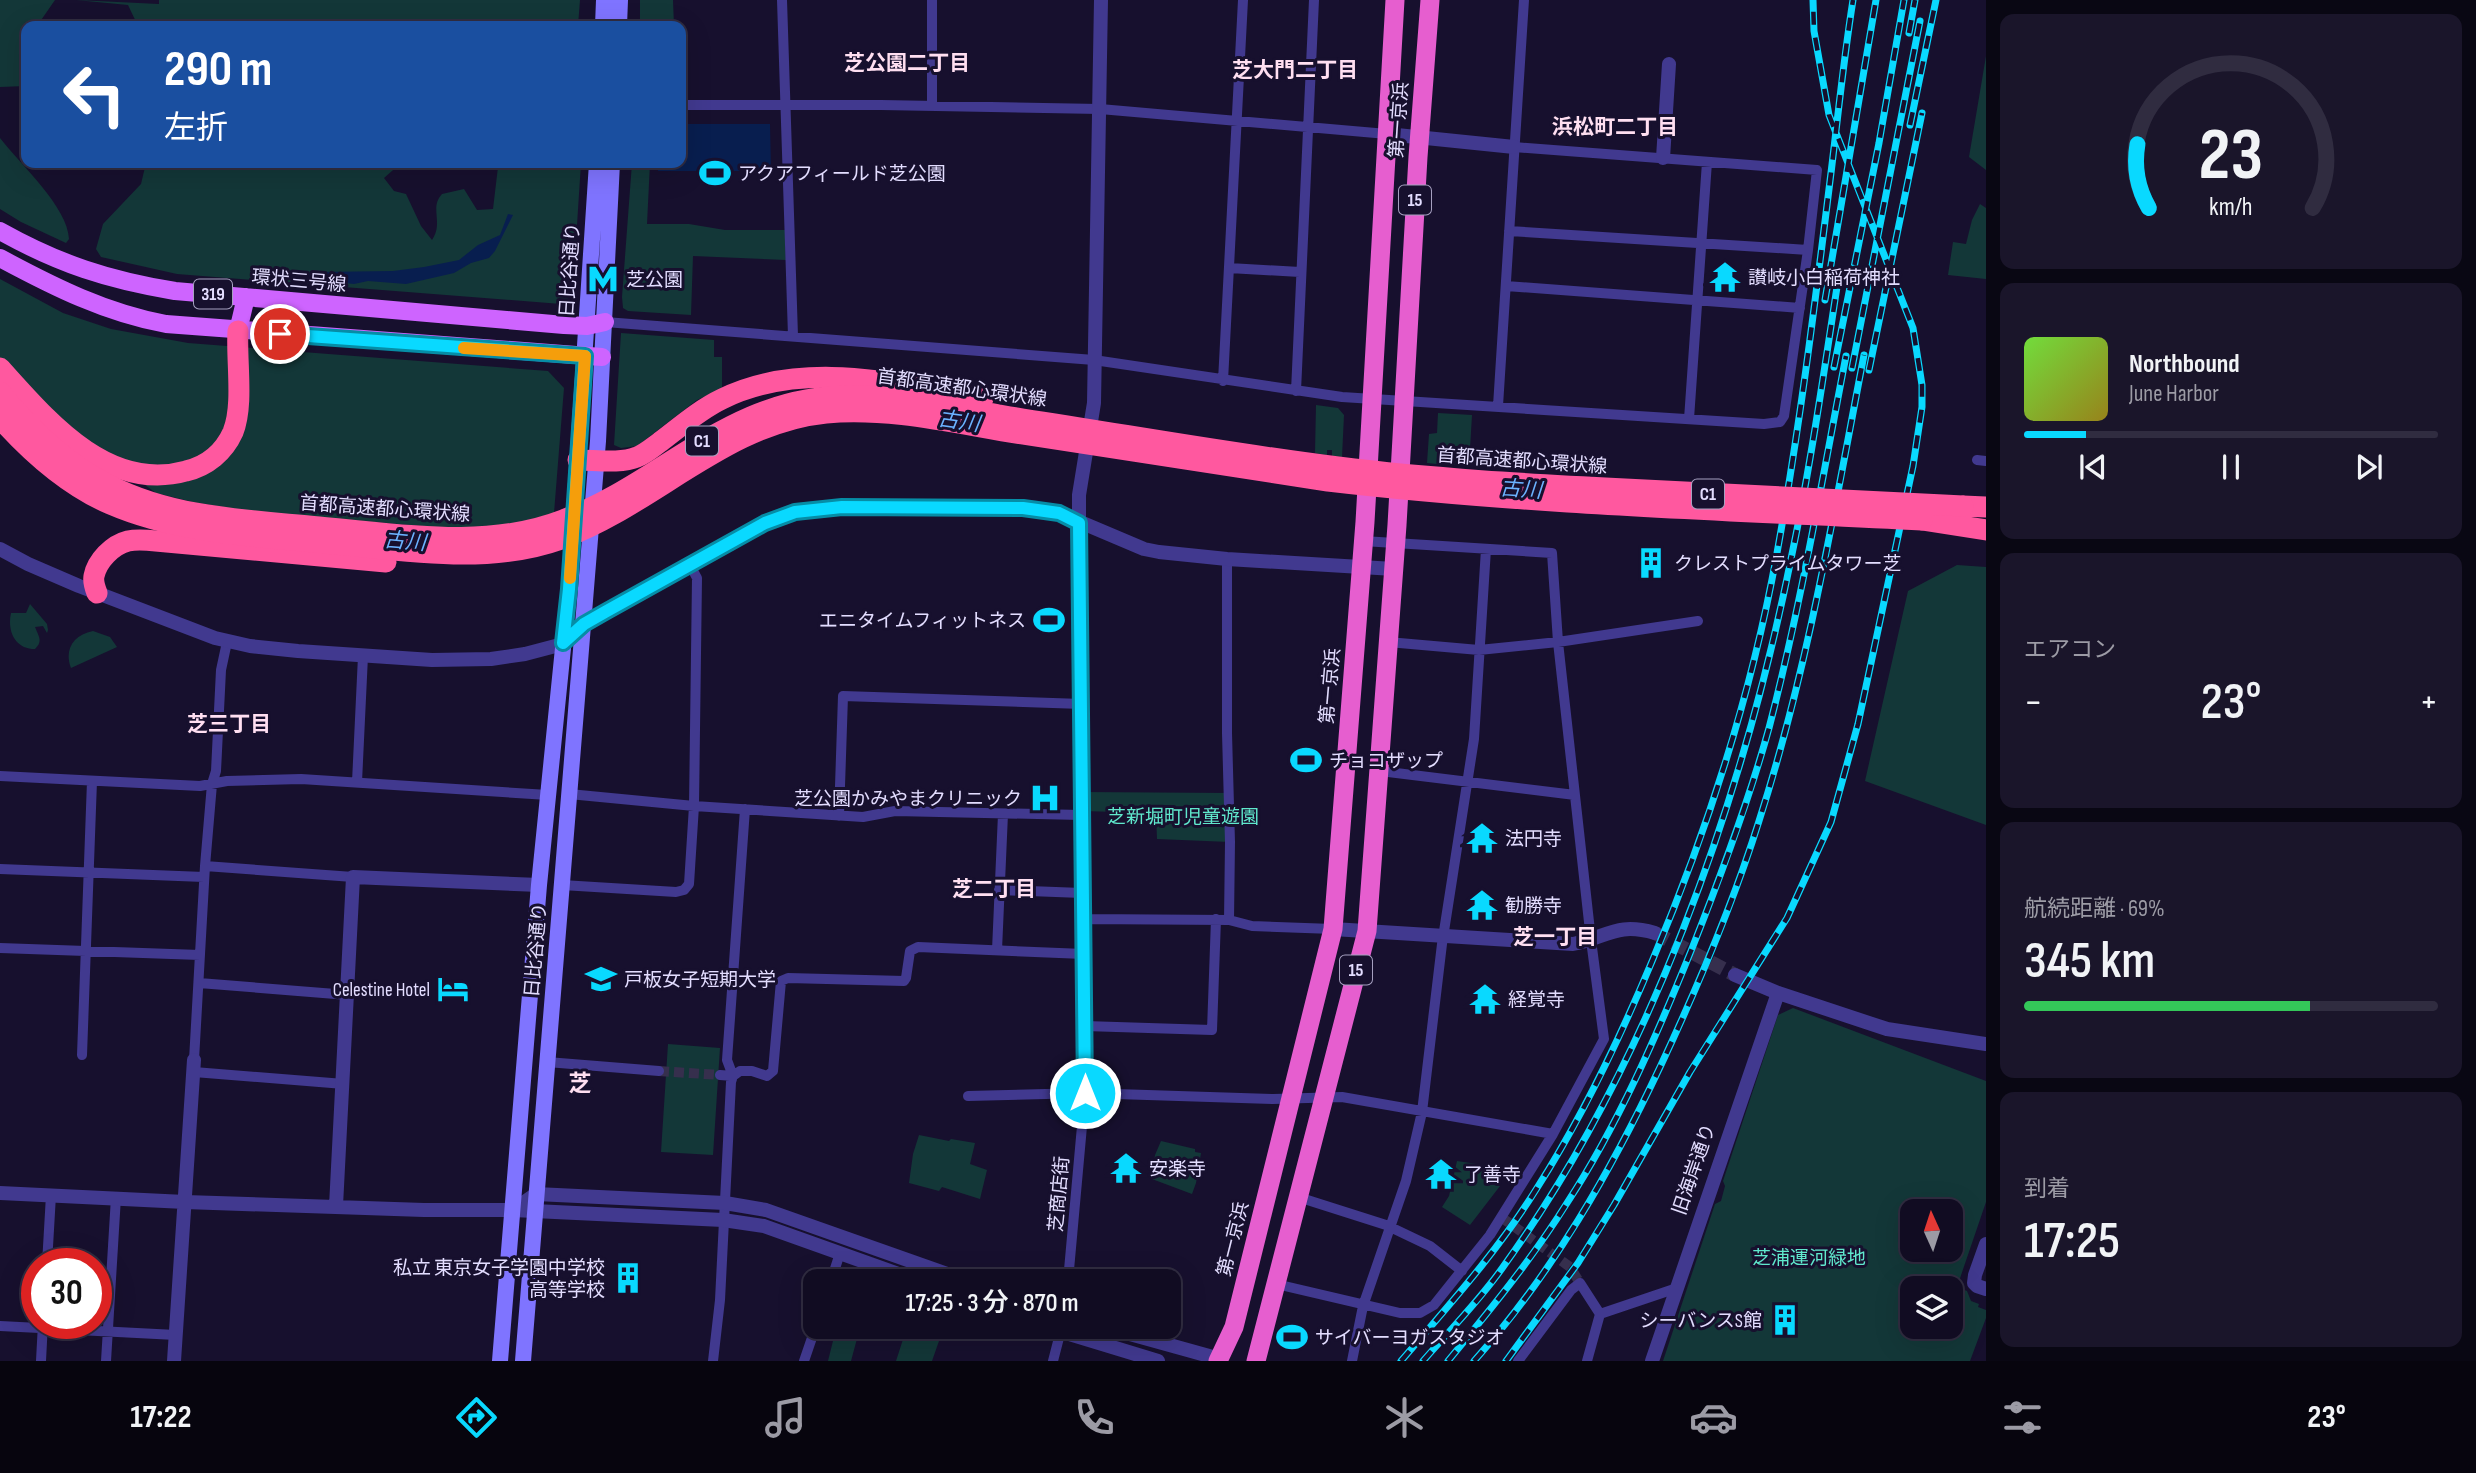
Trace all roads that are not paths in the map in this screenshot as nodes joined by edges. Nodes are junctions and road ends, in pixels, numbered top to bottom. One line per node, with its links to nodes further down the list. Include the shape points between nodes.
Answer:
1 (604, 0): 11 (main road)
2 (620, 0): 12 (main road)
3 (782, 0): 15 (street)
4 (932, 0): 16 (street)
5 (1101, 0): 17 (street)
6 (1243, 0): 18 (street)
7 (1314, 0): 19 (street)
8 (1395, 0): 20 (highway, 第一京浜 / 15)
9 (1430, 0): 21 (highway, 第一京浜 / 15)
10 (1524, 0): 22 (street)
11 (603, 21)
12 (619, 21)
13 (1669, 64): 23 (street)
14 (686, 105): 15 (street)
15 (786, 105): 16 (street); 41 (street)
16 (932, 106): 17 (street)
17 (1100, 109): 18 (street); 43 (street)
18 (1237, 122): 19 (street); 32 (street)
19 (1308, 127): 20 (street); 33 (street)
20 (1387, 134): 21 (street); 48 (highway, 第一京浜 / 15)
21 (1419, 137): 22 (street); 49 (highway, 第一京浜 / 15)
22 (1514, 147): 23 (street); 28 (street)
23 (1662, 158): 24 (street)
24 (1707, 162): 29 (street); 30 (street, via 1817,170)
25 (597, 168): 39 (main road, 日比谷通り)
26 (612, 168): 38 (main road, 日比谷通り)
27 (0, 231): 35 (main road, 環状三号線 / 319, via 99,275 162,289)
28 (1509, 231): 29 (street); 34 (street)
29 (1702, 243): 30 (street); 36 (street)
30 (1808, 250): 37 (street)
31 (0, 258): 40 (main road, 319, via 61,291 137,319)
32 (1229, 268): 33 (street); 45 (street)
33 (1300, 272): 46 (street)
34 (1506, 286): 36 (street); 50 (street)
35 (246, 297): 39 (main road, 環状三号線 / 319); 40 (main road)
36 (1698, 300): 37 (street); 52 (street)
37 (1800, 308): 52 (street, via 1780,422)
38 (605, 322): 39 (main road, 環状三号線 / 319); 41 (street); 42 (main road, 日比谷通り)
39 (587, 326): 42 (main road, 日比谷通り)
40 (238, 331): 42 (main road, 319); 44 (highway, via 238,405 233,431 220,453 183,472 149,475 113,466 78,445)
41 (793, 336): 43 (street)
42 (594, 357): 54 (main road, 日比谷通り); 54 (main road, 日比谷通り)
43 (1094, 360): 45 (street); 58 (street, bridge, via 1094,403)
44 (0, 368)
45 (1223, 381): 46 (street)
46 (1296, 391): 48 (street)
47 (0, 393): 53 (highway, 首都高速都心環状線 / C1, bridge, via 68,459 109,485 147,500 239,519 425,537 488,537 556,523 616,496 741,419 805,399 900,400)
48 (1373, 399): 49 (street); 61 (highway, 第一京浜 / 15, bridge)
49 (1404, 400): 50 (street); 62 (highway, 第一京浜 / 15, bridge)
50 (1498, 405): 52 (street)
51 (0, 418): 56 (highway, 首都高速都心環状線 / C1, bridge, via 35,454 92,495 135,513 200,529 425,553 489,553 541,545)
52 (1689, 419)
53 (1164, 441): 54 (highway, C1, bridge, via 897,382 833,378 741,391 705,409 641,456 619,460 604,453); 55 (highway, 首都高速都心環状線 / C1, bridge, via 1440,478)
54 (591, 454): 71 (main road, 日比谷通り, bridge, via 594,498); 75 (main road, 日比谷通り, bridge, via 575,506)
55 (1986, 506)
56 (620, 512): 57 (highway, 首都高速都心環状線 / C1, bridge, via 749,434 787,420 851,412 1386,488); 69 (highway, bridge, via 553,548 486,563 425,565 141,540 118,544 109,551)
57 (1922, 520): 59 (highway, 首都高速都心環状線 / C1); 60 (highway, 首都高速都心環状線)
58 (1079, 523): 65 (street, via 1144,549); 66 (street, via 1059,513 1023,508 842,507 795,512 765,523); 78 (street, 芝商店街)
59 (1986, 523)
60 (1986, 530)
61 (1363, 541): 62 (street); 67 (highway, 第一京浜 / 15)
62 (1396, 543): 64 (street); 68 (highway, 第一京浜 / 15)
63 (0, 548): 69 (street, via 28,564)
64 (1486, 549): 74 (street, via 1552,553); 76 (street)
65 (1227, 559): 67 (street); 103 (street)
66 (690, 565): 71 (street); 88 (street, via 697,578)
67 (1361, 567): 68 (street); 104 (highway, 第一京浜 / 15)
68 (1394, 569): 73 (highway, 第一京浜 / 15)
69 (92, 580): 72 (street)
70 (1698, 621): 74 (street)
71 (584, 624): 75 (street); 85 (main road, 日比谷通り)
72 (227, 642): 77 (street); 84 (street)
73 (1388, 642): 76 (street); 79 (highway, 第一京浜 / 15)
74 (1558, 642): 76 (street); 87 (street)
75 (563, 643): 77 (street, via 491,659); 86 (main road, 日比谷通り)
76 (1479, 650): 83 (street)
77 (363, 656): 82 (street)
78 (1082, 704): 91 (street, via 843,696); 92 (street, 芝商店街)
79 (1380, 771): 83 (street); 105 (highway, 第一京浜 / 15)
80 (0, 776): 81 (street)
81 (92, 781): 84 (street); 95 (street)
82 (357, 782): 84 (street, via 302,779); 86 (street)
83 (1468, 782): 87 (street); 107 (street)
84 (212, 784): 94 (street)
85 (569, 794): 88 (street); 98 (main road, 日比谷通り)
86 (548, 795): 97 (main road, 日比谷通り)
87 (1575, 795): 108 (street)
88 (694, 806): 89 (street); 98 (street, via 689,884 684,890)
89 (745, 809): 91 (street); 125 (street, via 727,1060)
90 (1003, 814): 91 (street, via 895,811); 92 (street); 99 (street)
91 (839, 816)
92 (1081, 816): 100 (street, 芝商店街)
93 (0, 869): 95 (street)
94 (204, 872): 95 (street); 96 (street); 112 (street)
95 (89, 873): 110 (street)
96 (353, 877): 97 (street); 117 (street)
97 (540, 885): 141 (main road, 日比谷通り)
98 (562, 885): 121 (main road, 日比谷通り)
99 (999, 890): 100 (street); 111 (street)
100 (1082, 893): 101 (street, 芝商店街)
101 (1083, 919): 102 (street); 113 (street, 芝商店街)
102 (1216, 919): 103 (street); 118 (street, via 1212,1030)
103 (1229, 919): 104 (street, via 1252,926)
104 (1333, 929): 105 (street); 130 (highway, 第一京浜 / 15)
105 (1367, 931): 107 (street); 129 (highway, 第一京浜 / 15)
106 (1655, 933): 108 (street, via 1618,929)
107 (1445, 936): 108 (street, via 1573,944); 131 (street)
108 (1591, 940): 132 (street, via 1604,1039)
109 (0, 947): 110 (street)
110 (86, 950): 112 (street); 120 (street)
111 (997, 950): 113 (street); 125 (street, via 913,948 906,978 900,981 784,979 773,1071 768,1076 740,1070)
112 (200, 954): 115 (street)
113 (1084, 954): 118 (street, 芝商店街)
114 (1735, 975): 116 (street)
115 (198, 983): 117 (street); 122 (street)
116 (1778, 993): 119 (street, via 1887,1029); 155 (street, 旧海岸通り)
117 (348, 995): 126 (street)
118 (1085, 1027): 127 (street, 芝商店街)
119 (1986, 1044)
120 (82, 1055)
121 (547, 1062): 123 (street); 134 (main road, 日比谷通り)
122 (194, 1066): 126 (street); 138 (street)
123 (659, 1071)
124 (720, 1075): 125 (street)
125 (733, 1076): 139 (street)
126 (344, 1084): 140 (street)
127 (1085, 1093): 128 (street); 130 (street); 152 (street, 芝商店街)
128 (968, 1096)
129 (1323, 1097): 130 (street); 131 (street); 137 (highway, 第一京浜 / 15)
130 (1290, 1098): 170 (highway, 第一京浜 / 15)
131 (1422, 1112): 132 (street); 144 (street)
132 (1553, 1135): 153 (street)
133 (0, 1193): 135 (street)
134 (536, 1194): 139 (street); 141 (street); 142 (main road, 日比谷通り)
135 (51, 1195): 136 (street); 146 (street)
136 (116, 1197): 138 (street); 148 (street)
137 (1298, 1197): 144 (street); 154 (highway, 第一京浜 / 15)
138 (185, 1202): 140 (street); 162 (street)
139 (724, 1203): 143 (street); 151 (street, via 766,1210)
140 (337, 1206): 141 (street)
141 (513, 1210): 142 (street); 174 (main road, 日比谷通り)
142 (534, 1211): 143 (street); 175 (main road, 日比谷通り)
143 (723, 1220): 147 (street, via 764,1226); 169 (street)
144 (1391, 1228): 153 (street, via 1430,1246); 157 (street)
145 (1986, 1244): 156 (street, via 1974,1279)
146 (48, 1248)
147 (841, 1253): 149 (street); 150 (street)
148 (112, 1264)
149 (835, 1269)
150 (885, 1269)
151 (933, 1269)
152 (1069, 1269)
153 (1462, 1271): 157 (street, via 1434,1305 1420,1313)
154 (1276, 1284): 157 (street); 179 (highway, 第一京浜 / 15)
155 (1677, 1288): 158 (street); 183 (street, 旧海岸通り)
156 (1986, 1289)
157 (1363, 1306): 180 (street)
158 (1600, 1314): 181 (street, via 1580,1283); 182 (street)
159 (0, 1326): 160 (street)
160 (21, 1326)
161 (112, 1331): 162 (street)
162 (176, 1335): 173 (street)
163 (42, 1339): 171 (street)
164 (107, 1339): 172 (street)
165 (812, 1339): 176 (street)
166 (1059, 1339): 177 (street)
167 (1089, 1339): 178 (street)
168 (1148, 1339): 170 (street)
169 (716, 1360)
170 (1223, 1360)
171 (41, 1361)
172 (106, 1361)
173 (174, 1361)
174 (499, 1361)
175 (523, 1361)
176 (804, 1361)
177 (1053, 1361)
178 (1158, 1361)
179 (1256, 1361)
180 (1352, 1361)
181 (1518, 1361)
182 (1587, 1361)
183 (1652, 1361)

